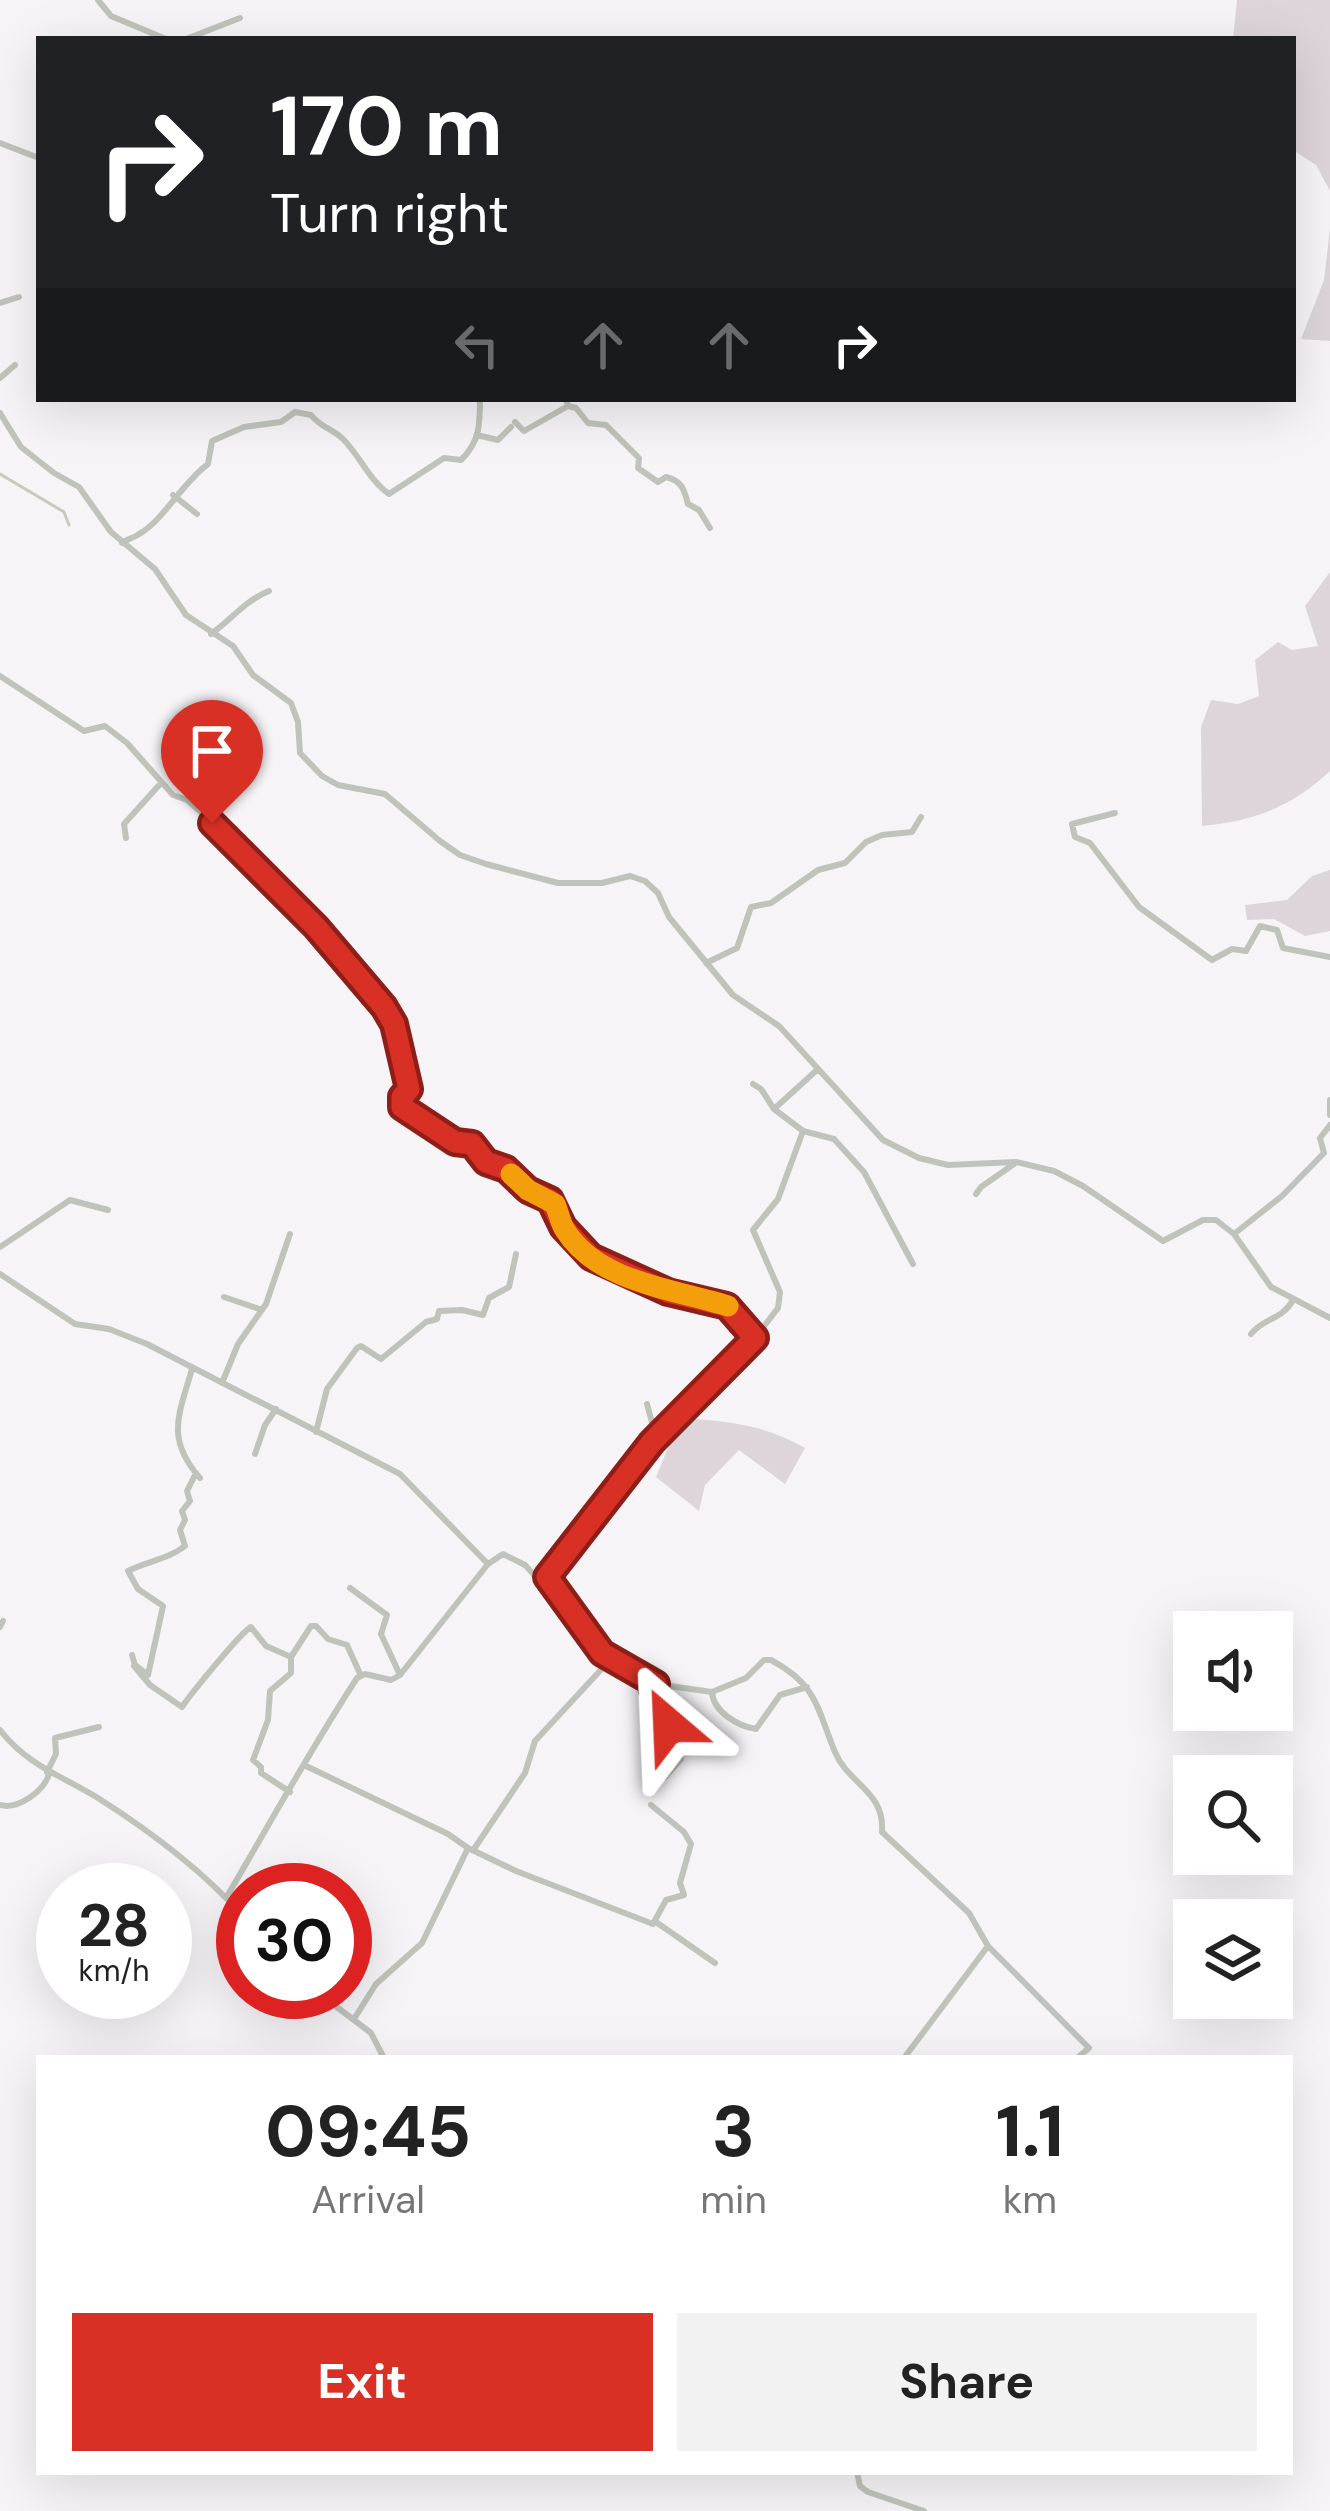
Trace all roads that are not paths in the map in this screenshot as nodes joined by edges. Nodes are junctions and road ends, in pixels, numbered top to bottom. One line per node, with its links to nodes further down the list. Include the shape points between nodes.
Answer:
1 (98, 0): 3 (street, via 111,16)
2 (239, 18): 4 (street)
3 (159, 36)
4 (194, 36)
5 (0, 143): 6 (street)
6 (36, 157)
7 (19, 296): 8 (street)
8 (0, 303)
9 (15, 364): 10 (street)
10 (0, 378)
11 (480, 402): 14 (street)
12 (567, 402): 14 (street, via 524,431 513,425 498,440); 17 (street, via 588,423 606,425 650,480 666,477 685,488)
13 (0, 413): 18 (street, via 15,441 79,487)
14 (477, 437): 15 (street, via 461,460 444,458 387,494 339,435 295,412 212,441 209,461)
15 (173, 495): 16 (street); 18 (street)
16 (197, 514)
17 (710, 528)
18 (122, 543): 20 (street)
19 (268, 591): 20 (street)
20 (211, 634): 27 (street, via 290,703 300,753 322,776 385,794 440,841 486,864 557,883 630,875 645,881)
21 (0, 676): 22 (street, via 84,731 105,726)
22 (161, 782): 25 (street, via 124,824); 49 (street, via 218,827 384,1007 408,1071 402,1107 550,1200 591,1257 668,1292 727,1306)
23 (1115, 813): 26 (street, via 1072,824 1075,837 1115,870 1139,907 1201,952 1215,961 1232,949 1243,952 1262,926 1277,931 1283,949)
24 (921, 818): 27 (street, via 907,834 866,842 845,863 751,908 737,948)
25 (126, 838)
26 (1330, 958)
27 (706, 963): 28 (street)
28 (818, 1069): 31 (street); 35 (street, via 898,1149 948,1165)
29 (753, 1084): 31 (street)
30 (1330, 1100): 32 (street)
31 (774, 1109): 34 (street)
32 (1330, 1114)
33 (1330, 1125): 39 (street, via 1320,1138 1324,1153)
34 (803, 1131): 42 (street, via 834,1139 864,1172); 49 (street, via 778,1199 753,1230 781,1292)
35 (1016, 1162): 36 (street); 39 (street, via 1083,1186 1159,1239 1203,1220)
36 (976, 1194)
37 (108, 1210): 40 (street, via 70,1200)
38 (290, 1234): 46 (street)
39 (1234, 1234): 45 (street, via 1271,1287)
40 (0, 1247)
41 (516, 1254): 54 (street, via 509,1287 489,1298 483,1315 439,1311 380,1359 357,1348 327,1389)
42 (914, 1264)
43 (0, 1274): 50 (street, via 76,1324 114,1330)
44 (224, 1298): 46 (street)
45 (1293, 1300): 47 (street); 48 (street)
46 (262, 1310): 51 (street)
47 (1330, 1318)
48 (1251, 1334)
49 (755, 1338): 55 (street)
50 (191, 1370): 51 (street); 60 (street, via 175,1428 198,1476 182,1511 185,1546 128,1570 136,1588 164,1606 149,1674 133,1659 133,1670 182,1707 240,1632 251,1627 266,1646)
51 (222, 1384): 53 (street)
52 (647, 1404): 55 (street)
53 (276, 1409): 54 (street); 56 (street)
54 (316, 1432): 57 (street, via 400,1474)
55 (656, 1437): 58 (street)
56 (255, 1454)
57 (488, 1564): 58 (street, via 503,1553); 62 (street)
58 (547, 1577): 61 (street)
59 (350, 1588): 62 (street, via 387,1615 381,1634)
60 (291, 1657): 63 (street, via 316,1626 347,1645); 72 (street, via 291,1673 270,1691 253,1760)
61 (610, 1660): 64 (street); 75 (street, via 536,1742 525,1773)
62 (400, 1675): 63 (street)
63 (361, 1676): 69 (street)
64 (656, 1684): 66 (street); 71 (street, via 681,1759)
65 (807, 1687): 66 (street, via 764,1660); 66 (street, via 781,1695 756,1729 722,1712); 79 (street, via 835,1752 882,1811 882,1832 969,1913)
66 (712, 1692)
67 (99, 1727): 70 (street, via 56,1738)
68 (0, 1730): 70 (street)
69 (305, 1766): 72 (street); 75 (street)
70 (48, 1773): 73 (street, via 22,1802); 77 (street, via 98,1798)
71 (665, 1777)
72 (290, 1792): 76 (street)
73 (0, 1805)
74 (651, 1805): 78 (street, via 691,1844 684,1895 666,1900)
75 (471, 1849): 78 (street); 81 (street, via 422,1943)
76 (245, 1863)
77 (216, 1888)
78 (656, 1922): 80 (street)
79 (988, 1946): 84 (street); 85 (street, via 1089,2048)
80 (715, 1963)
81 (372, 1990)
82 (354, 2019): 83 (street)
83 (383, 2055)
84 (906, 2055)
85 (1081, 2055)
86 (857, 2475): 87 (street, via 868,2492)
87 (924, 2511)

